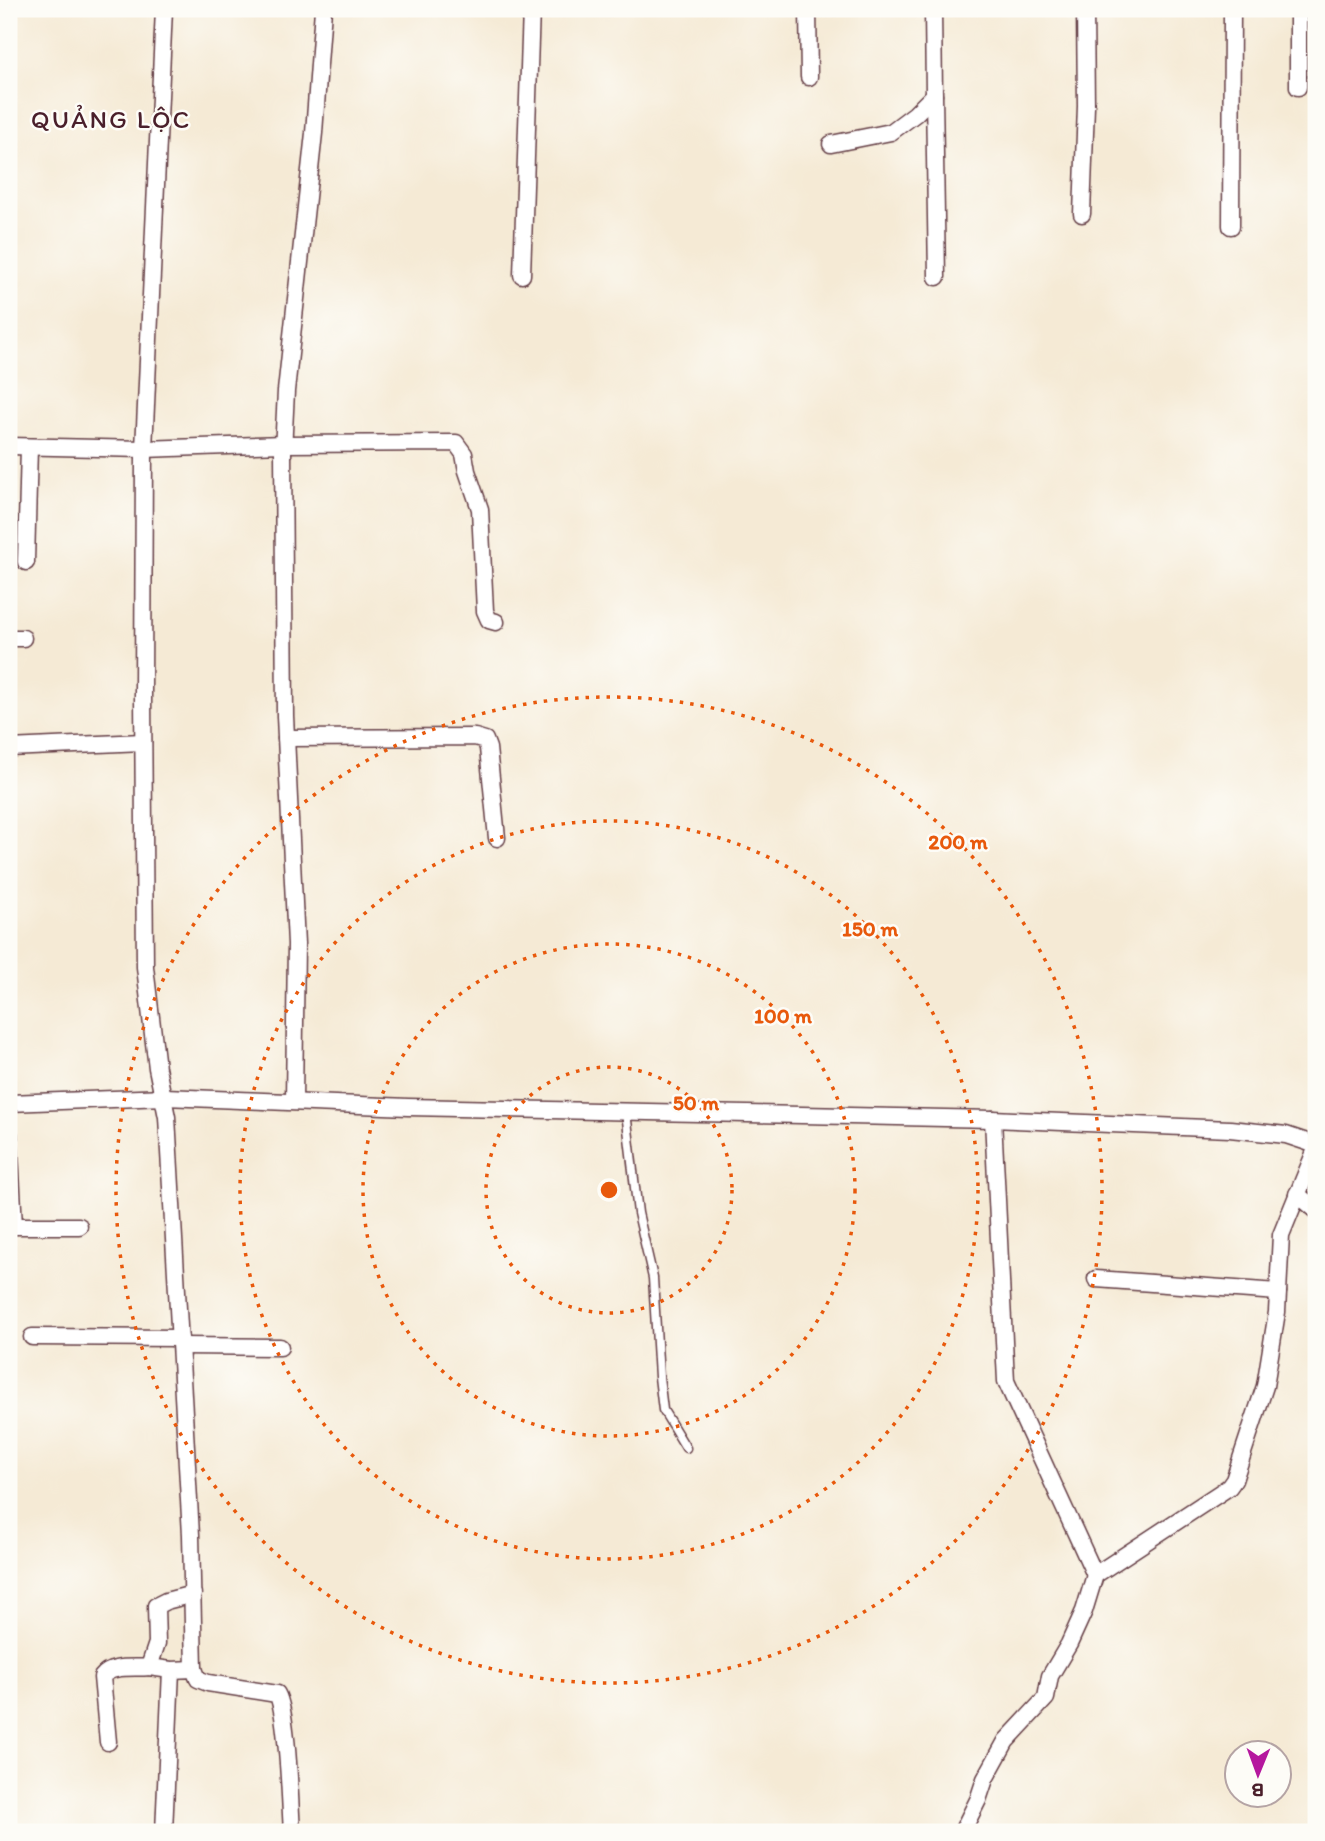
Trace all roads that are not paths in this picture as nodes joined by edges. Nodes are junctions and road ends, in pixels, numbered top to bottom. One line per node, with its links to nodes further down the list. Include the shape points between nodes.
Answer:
1 (164, 9): 20 (street)
2 (323, 9): 17 (street)
3 (531, 9): 15 (street)
4 (808, 9): 9 (street)
5 (933, 9): 11 (street)
6 (1086, 9): 13 (street)
7 (1233, 9): 14 (street)
8 (1298, 9): 10 (street)
9 (809, 78)
10 (1298, 87)
11 (934, 95): 12 (street, via 891,132); 16 (street)
12 (831, 144)
13 (1082, 214)
14 (1231, 226)
15 (522, 275)
16 (937, 277)
17 (283, 444): 20 (street); 22 (street, via 456,443 464,454 480,509 485,611 489,620); 23 (street)
18 (9, 446): 19 (street)
19 (29, 447): 20 (street); 21 (street)
20 (144, 449): 24 (street)
21 (26, 562)
22 (496, 622)
23 (286, 738): 26 (street, via 485,740); 28 (street, via 296,944)
24 (143, 741): 25 (street); 27 (street, via 145,967)
25 (9, 748)
26 (497, 838)
27 (165, 1097): 28 (street); 29 (street); 41 (street)
28 (294, 1101): 30 (street)
29 (9, 1103)
30 (626, 1112): 31 (street); 43 (lane, via 638,1213 653,1278 663,1410)
31 (993, 1119): 33 (street, via 1230,1129 1286,1135); 44 (street, via 1006,1381)
32 (9, 1134): 36 (street)
33 (1316, 1147): 34 (street)
34 (1297, 1194): 35 (street); 39 (street, via 1281,1236)
35 (1316, 1210)
36 (11, 1226): 37 (street)
37 (79, 1226)
38 (1096, 1279): 39 (street)
39 (1278, 1292): 44 (street, via 1265,1386 1229,1488)
40 (32, 1336): 41 (street)
41 (180, 1342): 42 (street); 45 (street)
42 (279, 1347)
43 (686, 1448)
44 (1095, 1575): 52 (street, via 1084,1611 1050,1676 1045,1698 1006,1741)
45 (193, 1594): 46 (street, via 156,1606 157,1643); 47 (street)
46 (149, 1667): 48 (street); 49 (street, via 112,1669 102,1677)
47 (194, 1669): 48 (street); 51 (street, via 198,1679 208,1683 277,1694)
48 (171, 1670): 50 (street)
49 (108, 1742)
50 (164, 1832)
51 (292, 1832)
52 (962, 1832)

